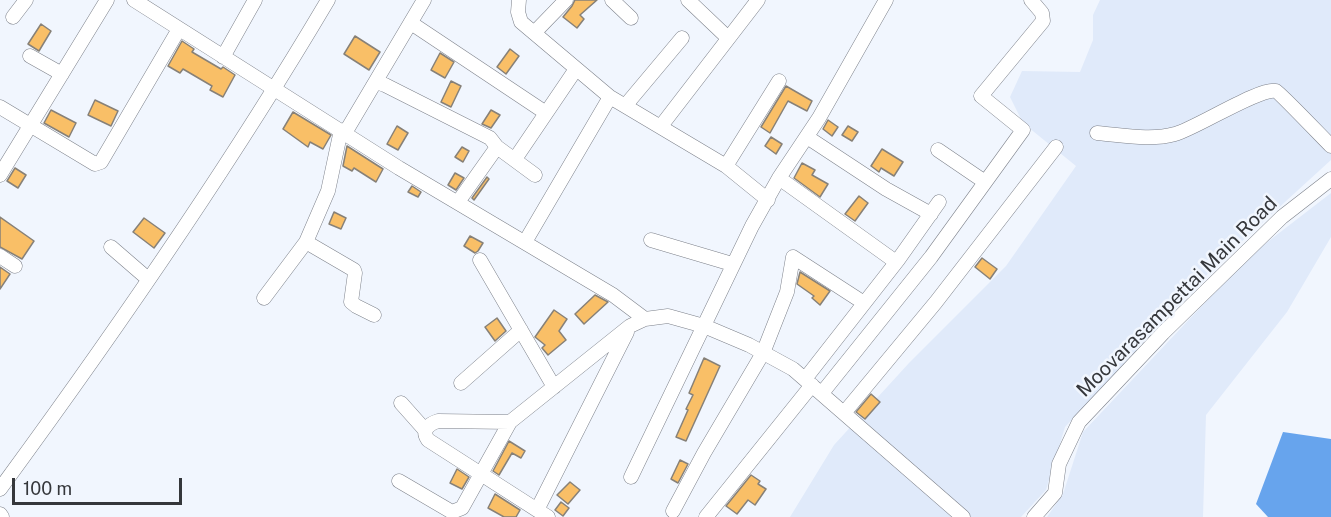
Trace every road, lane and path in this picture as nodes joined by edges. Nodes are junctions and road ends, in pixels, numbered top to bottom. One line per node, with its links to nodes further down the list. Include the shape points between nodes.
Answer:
1 (26, 0): 14 (street)
2 (107, 0): 24 (street)
3 (134, 0): 17 (street)
4 (255, 0): 22 (street)
5 (328, 0): 27 (street)
6 (424, 0): 16 (street)
7 (519, 0): 18 (street, via 521,22)
8 (566, 0): 18 (street)
9 (612, 0): 15 (street)
10 (688, 0): 20 (street)
11 (758, 0): 20 (street)
12 (886, 0): 36 (street)
13 (1031, 0): 47 (street, via 1042,13 1043,21 981,96 1023,130)
14 (13, 17)
15 (632, 18)
16 (411, 22): 26 (street); 31 (street)
17 (179, 29): 22 (street); 32 (street, via 101,162 95,164)
18 (534, 33): 23 (street)
19 (682, 38): 30 (street)
20 (728, 38): 33 (street)
21 (30, 56): 24 (street)
22 (223, 57): 27 (street)
23 (576, 69): 28 (street); 31 (street)
24 (62, 74): 32 (street)
25 (779, 81): 42 (street)
26 (376, 82): 34 (street); 38 (street, via 490,138)
27 (275, 90): 34 (street); 59 (street)
28 (610, 97): 30 (street); 52 (street)
29 (0, 106): 32 (street)
30 (626, 106): 33 (street)
31 (546, 113): 41 (street)
32 (30, 125): 43 (street)
33 (661, 126): 42 (street)
34 (343, 132): 49 (street); 51 (street, via 328,191)
35 (1097, 133): 37 (street, via 1156,137 1176,134 1274,91)
36 (807, 137): 45 (street); 56 (street, via 886,189 935,208)
37 (1331, 146)
38 (497, 147): 41 (street); 49 (street)
39 (1056, 147): 72 (street)
40 (938, 150): 47 (street)
41 (515, 159): 44 (street)
42 (726, 166): 48 (street)
43 (0, 175)
44 (535, 175)
45 (780, 178): 48 (street); 56 (street)
46 (1331, 179): 83 (street, Moovarasampettai Main Road, via 1282,217 1079,422 1059,464 1055,493)
47 (985, 182): 69 (street, via 931,257)
48 (768, 200): 57 (street)
49 (459, 202): 52 (street)
50 (651, 240): 57 (street)
51 (306, 242): 60 (street); 62 (street, via 354,270 351,302)
52 (525, 242): 63 (street, via 614,295)
53 (111, 247): 59 (street)
54 (0, 256): 58 (street)
55 (480, 260): 66 (street)
56 (896, 261): 61 (street)
57 (732, 264): 65 (street)
58 (15, 266)
59 (148, 279): 78 (street)
60 (264, 298)
61 (864, 303): 67 (street, via 793,257 787,292); 69 (street)
62 (374, 315)
63 (645, 319): 64 (street); 65 (street, via 668,316)
64 (630, 326): 70 (street); 80 (street)
65 (704, 326): 67 (street); 76 (street)
66 (521, 330): 68 (street); 70 (street)
67 (763, 353): 69 (street, via 793,369); 79 (street)
68 (461, 383)
69 (813, 386): 72 (street); 81 (street)
70 (554, 387): 73 (street)
71 (401, 403): 74 (street)
72 (844, 413): 82 (street)
73 (510, 422): 74 (street, via 438,421); 75 (street)
74 (425, 430): 75 (street, via 428,440)
75 (481, 473): 77 (street, via 462,508 455,512); 80 (street)
76 (631, 477)
77 (399, 481)
78 (0, 489)
79 (674, 511)
80 (542, 514)
81 (706, 517)
82 (963, 517)
83 (1034, 517)

